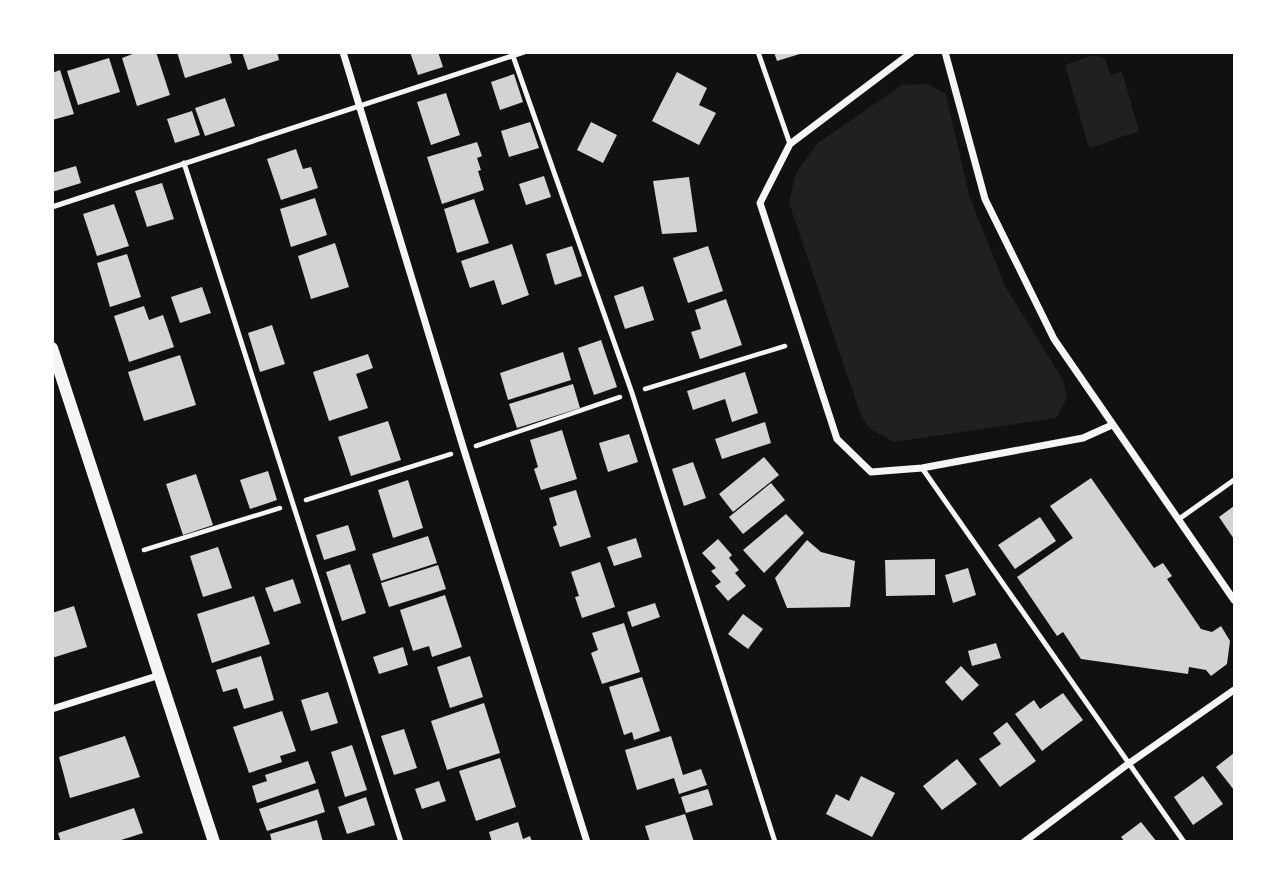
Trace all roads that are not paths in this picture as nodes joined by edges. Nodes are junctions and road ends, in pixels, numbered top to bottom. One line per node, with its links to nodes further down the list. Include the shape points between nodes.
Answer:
1 (343, 52): 7 (street)
2 (524, 52): 6 (lane)
3 (758, 52): 8 (lane)
4 (912, 52): 8 (street)
5 (945, 52): 12 (street, via 985,199 1054,338)
6 (513, 56): 7 (lane); 24 (lane, via 632,393)
7 (360, 104): 9 (lane); 23 (street)
8 (790, 144): 13 (street, via 760,203 837,439 871,472)
9 (184, 163): 10 (lane); 22 (lane)
10 (52, 207)
11 (52, 348): 17 (street)
12 (1112, 425): 13 (street, via 1083,438); 15 (street)
13 (922, 468): 20 (lane)
14 (1234, 481): 15 (lane)
15 (1180, 519): 16 (street)
16 (1234, 600)
17 (160, 675): 19 (street); 21 (street)
18 (1234, 690): 20 (street)
19 (52, 709)
20 (1128, 764): 25 (street); 26 (lane)
21 (214, 842)
22 (401, 842)
23 (587, 842)
24 (775, 842)
25 (1024, 842)
26 (1184, 842)

